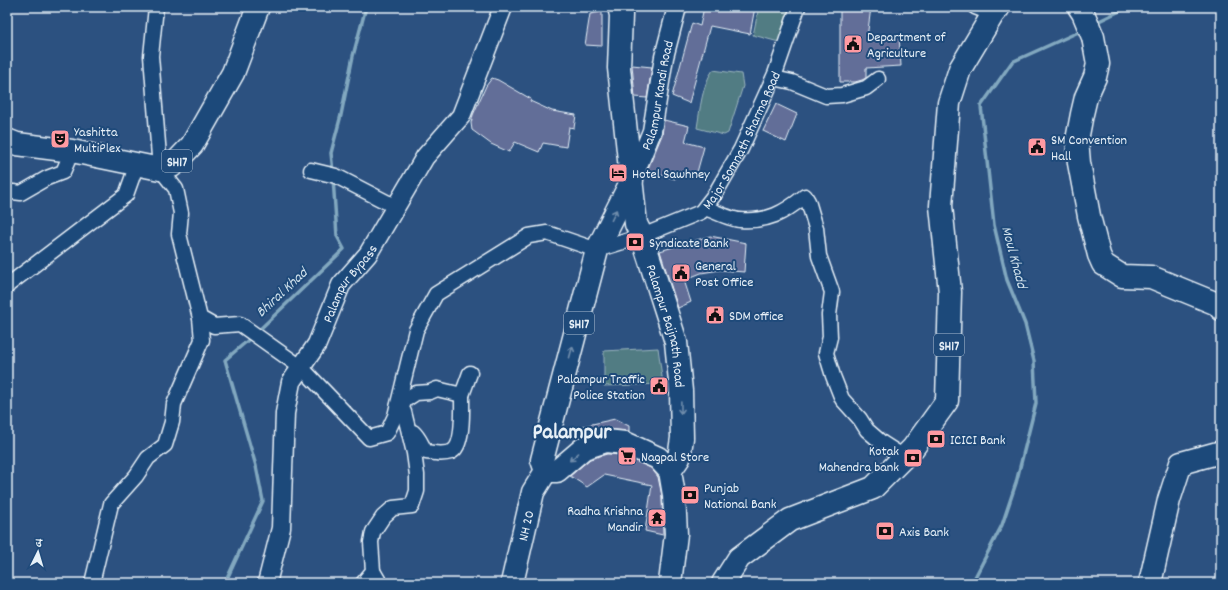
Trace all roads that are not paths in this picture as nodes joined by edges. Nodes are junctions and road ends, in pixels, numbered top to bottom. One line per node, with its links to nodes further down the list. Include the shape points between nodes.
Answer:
1 (156, 7): 14 (street, via 151,56)
2 (258, 7): 14 (main road, SH17, via 233,73 192,144 172,166)
3 (503, 7): 18 (street, Palampur Bypass, via 461,116 425,157)
4 (619, 7): 16 (main road, Palampur Baijnath Road, via 619,68)
5 (677, 7): 16 (street, Palampur Kandi Road, via 664,57 652,131)
6 (798, 7): 9 (street, Major Somnath Sharma Road)
7 (989, 9): 31 (main road, SH17, via 960,69 949,103 941,206 950,292 947,400 913,448)
8 (1081, 10): 23 (main road, via 1093,37 1098,64 1086,97 1078,140 1079,163 1099,255 1104,264 1122,276 1151,277 1217,304)
9 (774, 78): 10 (street, via 792,82 826,96 842,96 866,88); 19 (street, Major Somnath Sharma Road, via 741,149)
10 (878, 79)
11 (7, 140): 12 (main road, SH17, via 17,144)
12 (72, 151): 13 (main road, SH17); 17 (street, via 63,172 21,193)
13 (137, 164): 14 (main road, SH17); 22 (street, via 126,195)
14 (160, 169): 24 (street, via 176,189 181,213 179,234)
15 (311, 170): 18 (street, via 336,176)
16 (632, 180): 20 (main road, Palampur Baijnath Road, via 636,224); 21 (main road, SH17, one-way to 16)
17 (13, 192)
18 (396, 206): 25 (street, Palampur Bypass, via 368,254 342,285 317,344)
19 (705, 208): 20 (street, Major Somnath Sharma Road, via 701,212); 31 (street, via 740,220 764,220 789,209 805,196 816,228 819,256 832,292 830,337 826,353 832,376 842,399 867,430 896,452)
20 (642, 236): 21 (street, Major Somnath Sharma Road); 33 (main road, Palampur Baijnath Road, one-way to 33, via 676,342 682,438 679,458)
21 (597, 250): 28 (street, via 548,233 529,236 436,294 416,330); 32 (main road, SH17, one-way to 21, via 542,460)
22 (7, 287)
23 (1221, 309)
24 (200, 318): 25 (street, via 214,326 240,324); 35 (street, via 202,340 174,404 165,444 148,458 111,504)
25 (302, 368): 28 (street, via 369,438 387,433); 36 (street, Palampur Bypass, via 291,382 285,413 281,528)
26 (470, 373): 27 (street)
27 (462, 395): 28 (street, via 437,389 416,393); 29 (street, via 461,427 458,444 452,452 426,452 417,435)
28 (399, 407): 29 (street, via 404,412)
29 (408, 429): 34 (street, via 414,453 417,491 412,506 393,508 373,532)
30 (1221, 452): 42 (main road, via 1181,463 1169,500)
31 (900, 461): 41 (main road, SH17, via 873,488 790,520 740,558)
32 (546, 471): 33 (main road, one-way to 32, via 658,458 625,443 606,442 584,448 557,471); 39 (main road, NH 20, via 533,492)
33 (670, 471): 40 (main road, via 676,534)
34 (373, 571): 37 (street); 38 (street)
35 (92, 583)
36 (267, 583)
37 (363, 583)
38 (380, 583)
39 (512, 583)
40 (670, 583)
41 (722, 583)
42 (1150, 583)

